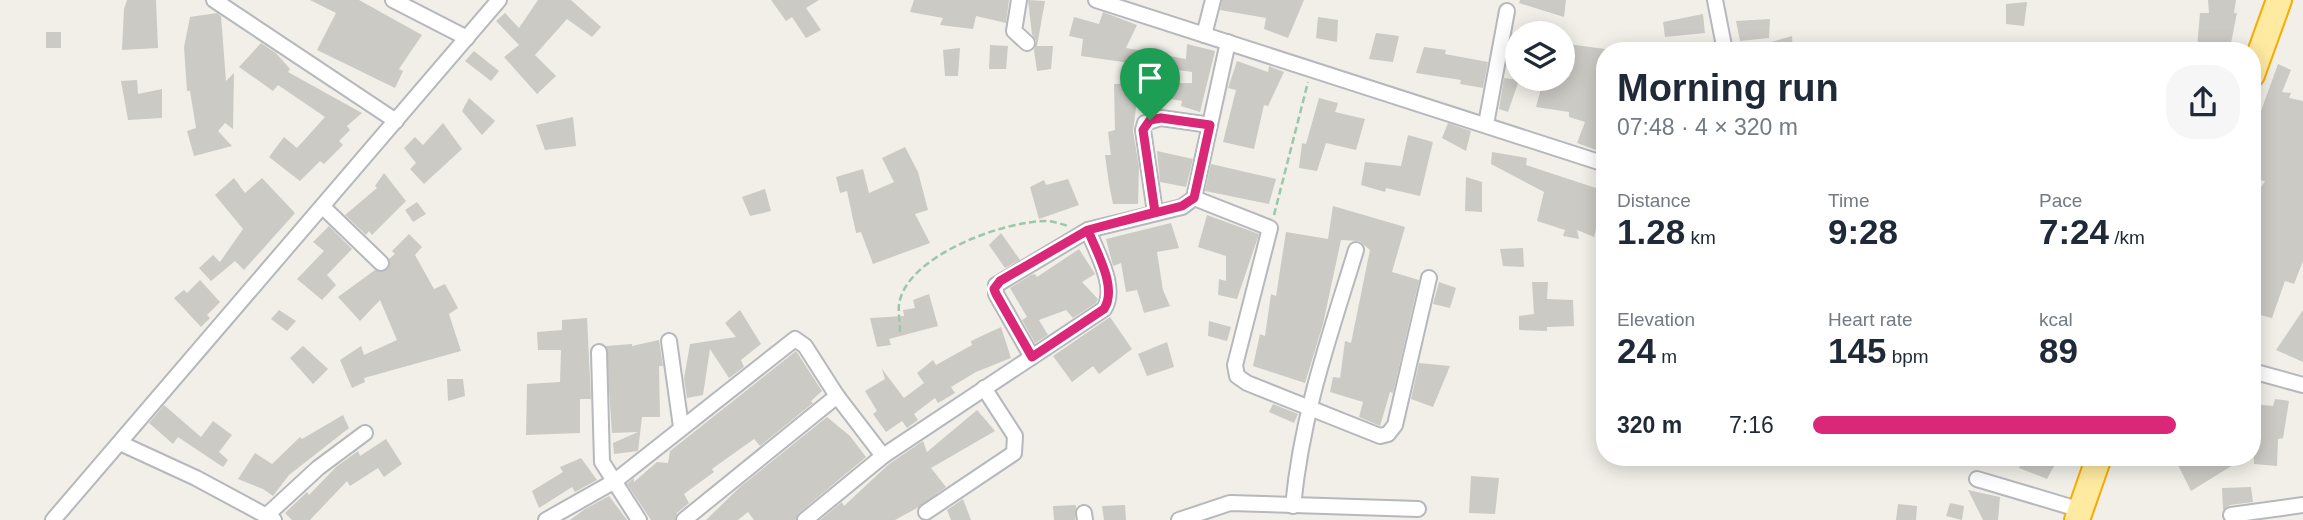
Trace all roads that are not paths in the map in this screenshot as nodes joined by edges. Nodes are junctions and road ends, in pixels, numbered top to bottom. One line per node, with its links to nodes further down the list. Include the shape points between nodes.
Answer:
1 (214, 0): 18 (street)
2 (393, 0): 12 (street)
3 (499, 0): 12 (street)
4 (1019, 0): 16 (street, via 1014,31)
5 (1096, 0): 11 (street)
6 (1213, 0): 11 (street)
7 (1715, 0): 14 (street)
8 (2261, 0): 15 (highway)
9 (2279, 0): 17 (highway)
10 (1507, 11): 19 (street)
11 (1204, 35): 13 (street)
12 (467, 38): 18 (street)
13 (1228, 42): 19 (street); 20 (street)
14 (1723, 42)
15 (2246, 42)
16 (1027, 43)
17 (2261, 50)
18 (396, 121): 23 (street)
19 (1486, 124): 21 (street)
20 (1210, 125): 22 (street); 24 (street, via 1161,118 1145,122)
21 (1596, 161)
22 (1194, 198): 24 (street); 36 (street, via 1270,228 1235,365 1237,376)
23 (323, 207): 27 (street); 39 (street)
24 (1155, 212): 25 (street)
25 (1088, 230): 31 (street, via 1110,299 1104,309); 31 (street, via 996,285 996,294)
26 (1356, 250): 36 (street)
27 (381, 263)
28 (1429, 278): 36 (street, via 1395,425 1388,434 1380,436)
29 (669, 341): 37 (street)
30 (599, 352): 44 (street, via 602,462)
31 (1032, 357): 34 (street)
32 (2261, 373): 33 (street)
33 (2303, 385)
34 (984, 388): 40 (street); 48 (street, via 1015,436 1014,453)
35 (837, 396): 37 (street, via 806,346 795,339); 40 (street); 55 (street)
36 (1308, 405): 46 (street)
37 (681, 427): 44 (street)
38 (365, 433): 50 (street, via 318,468)
39 (120, 443): 50 (street); 52 (street)
40 (883, 456): 56 (street)
41 (2097, 466): 51 (highway)
42 (2111, 466): 51 (highway)
43 (1977, 479): 51 (street)
44 (615, 481): 53 (street); 54 (street)
45 (2303, 505): 49 (street)
46 (1293, 506): 47 (street); 57 (street, via 1230,503)
47 (1418, 509)
48 (926, 512)
49 (2231, 515)
50 (270, 517)
51 (2084, 517)
52 (53, 520)
53 (546, 520)
54 (639, 520)
55 (684, 520)
56 (805, 520)
57 (1179, 520)

